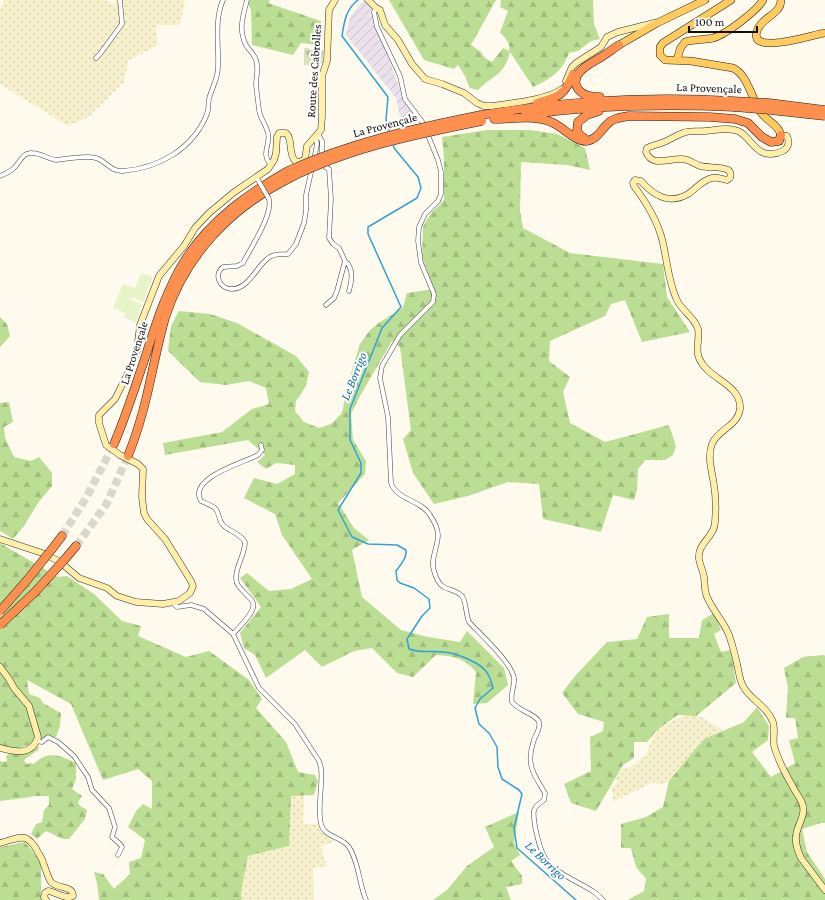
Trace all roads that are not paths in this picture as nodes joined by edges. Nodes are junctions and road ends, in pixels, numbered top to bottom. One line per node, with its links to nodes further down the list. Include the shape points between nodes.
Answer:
1 (120, 0): 20 (street, via 122,24)
2 (223, 0): 33 (street, via 218,16 218,74 207,113 192,138 178,152 160,162 121,171 96,158 52,160 29,153 13,170)
3 (247, 0): 31 (street, via 242,30 258,68 258,108 268,132 265,153)
4 (335, 0): 29 (street, Route des Cabrolles, via 329,10 327,60 322,76 321,130)
5 (705, 0): 12 (main road)
6 (731, 0): 21 (main road, via 661,45 659,51 662,58)
7 (763, 0): 21 (main road, via 759,7 723,34 709,39 685,42)
8 (781, 0): 13 (main road, via 779,9)
9 (786, 0): 13 (main road, via 779,14)
10 (369, 1): 11 (street)
11 (376, 8): 17 (street, via 380,10 385,24 425,80 464,93 484,106 558,92 565,84 572,67 601,47); 56 (street, via 374,12 377,27 400,76 405,99 423,123 441,172 441,194 425,214 419,227 418,241 421,263 434,294 433,302 400,335 382,366 380,378 388,417 391,483 398,493 420,505 430,514 438,536 433,555 436,579 443,588 462,596 469,622 512,670 512,702 538,721 530,765 535,779 544,792 544,800 535,806 533,811 544,856 566,876)
12 (657, 23): 15 (street); 18 (main road)
13 (760, 25): 19 (main road, via 757,38 763,43)
14 (825, 29): 19 (main road, via 778,39)
15 (618, 32): 17 (street); 18 (street, via 622,35)
16 (825, 33): 19 (main road)
17 (610, 36): 18 (street)
18 (622, 43): 22 (highway, via 580,71 576,81 578,89 591,96); 26 (highway, via 580,66 566,90 558,97)
19 (771, 43)
20 (96, 58)
21 (677, 60): 28 (main road, via 733,68 738,71 761,113)
22 (661, 99): 23 (highway, La Provençale); 26 (highway, La Provençale, via 587,102)
23 (733, 104): 24 (highway, La Provençale); 25 (highway, La Provençale, bridge, via 776,104); 27 (highway, La Provençale, bridge)
24 (628, 106): 26 (highway, La Provençale); 30 (highway, via 592,113 580,119 576,127 579,134 585,138)
25 (825, 110)
26 (495, 116): 30 (highway, via 545,120 580,140 588,141); 32 (highway, La Provençale, bridge, via 435,125 366,142 320,157)
27 (825, 116)
28 (781, 134): 30 (highway, via 778,140 771,142 748,123 739,119 633,116 611,121); 53 (street, via 789,139 787,147 784,151 771,154 763,153 740,132 723,129 685,132 647,148 647,155 657,161 681,159 700,166 724,169 729,171 730,178 710,178 688,194 674,198 656,195 638,180 635,180 634,186 650,209 660,233 676,299 698,328 697,348 702,365 727,385 740,400 738,415 712,444 710,462 716,525 702,545 699,557 708,601 724,624 741,682 772,719 775,729 774,748 803,804 796,835 798,852)
29 (317, 136): 31 (street, Route des Cabrolles, via 307,146 305,159 298,162 292,157 288,134 279,133); 34 (street, bridge, via 317,149 306,195 304,223 296,244 288,254 267,258 249,280 233,289 221,283 218,278 220,270 242,263 267,217 270,205); 35 (street, via 322,141 325,167 329,169 329,238 339,248)
30 (595, 138)
31 (271, 165): 34 (street)
32 (288, 175): 38 (highway, La Provençale, via 258,189 232,208 207,232 188,256 161,309 129,407); 40 (highway, La Provençale, via 231,217 188,268 166,317 144,408)
33 (0, 176)
34 (257, 179): 44 (street, via 225,198 205,217 159,276 142,319 131,367 115,399 98,417 106,445 143,469 142,497 146,519 166,539 191,581 193,586 190,593)
35 (345, 261): 36 (street, via 352,276); 37 (street, via 334,298)
36 (349, 291)
37 (326, 305)
38 (114, 444)
39 (261, 445): 47 (street, via 262,450 258,455 212,476 198,494 201,501 215,508 221,523 242,537 245,542 236,578 239,587 254,606)
40 (128, 456)
41 (62, 536): 45 (highway, bridge)
42 (0, 539): 44 (street, via 45,554 60,562 79,578 107,588 122,598 143,603)
43 (76, 546): 46 (highway, bridge, via 36,592)
44 (173, 603): 47 (street, via 177,607 191,605 204,609)
45 (0, 611)
46 (0, 625)
47 (233, 634): 55 (street, via 259,688 295,724 319,761 322,775 321,825 349,846)
48 (0, 667): 49 (street, via 31,710 38,733)
49 (37, 741): 50 (street, via 21,752); 52 (street, via 53,738 76,760 88,777 92,790 110,808 115,827 112,837 122,846)
50 (0, 748)
51 (0, 843): 54 (street, via 20,838 30,840 43,861 51,882 73,892 73,896 67,899 48,891 44,896)
52 (118, 855)
53 (825, 890)
54 (46, 900)
55 (366, 900)
56 (603, 900)

